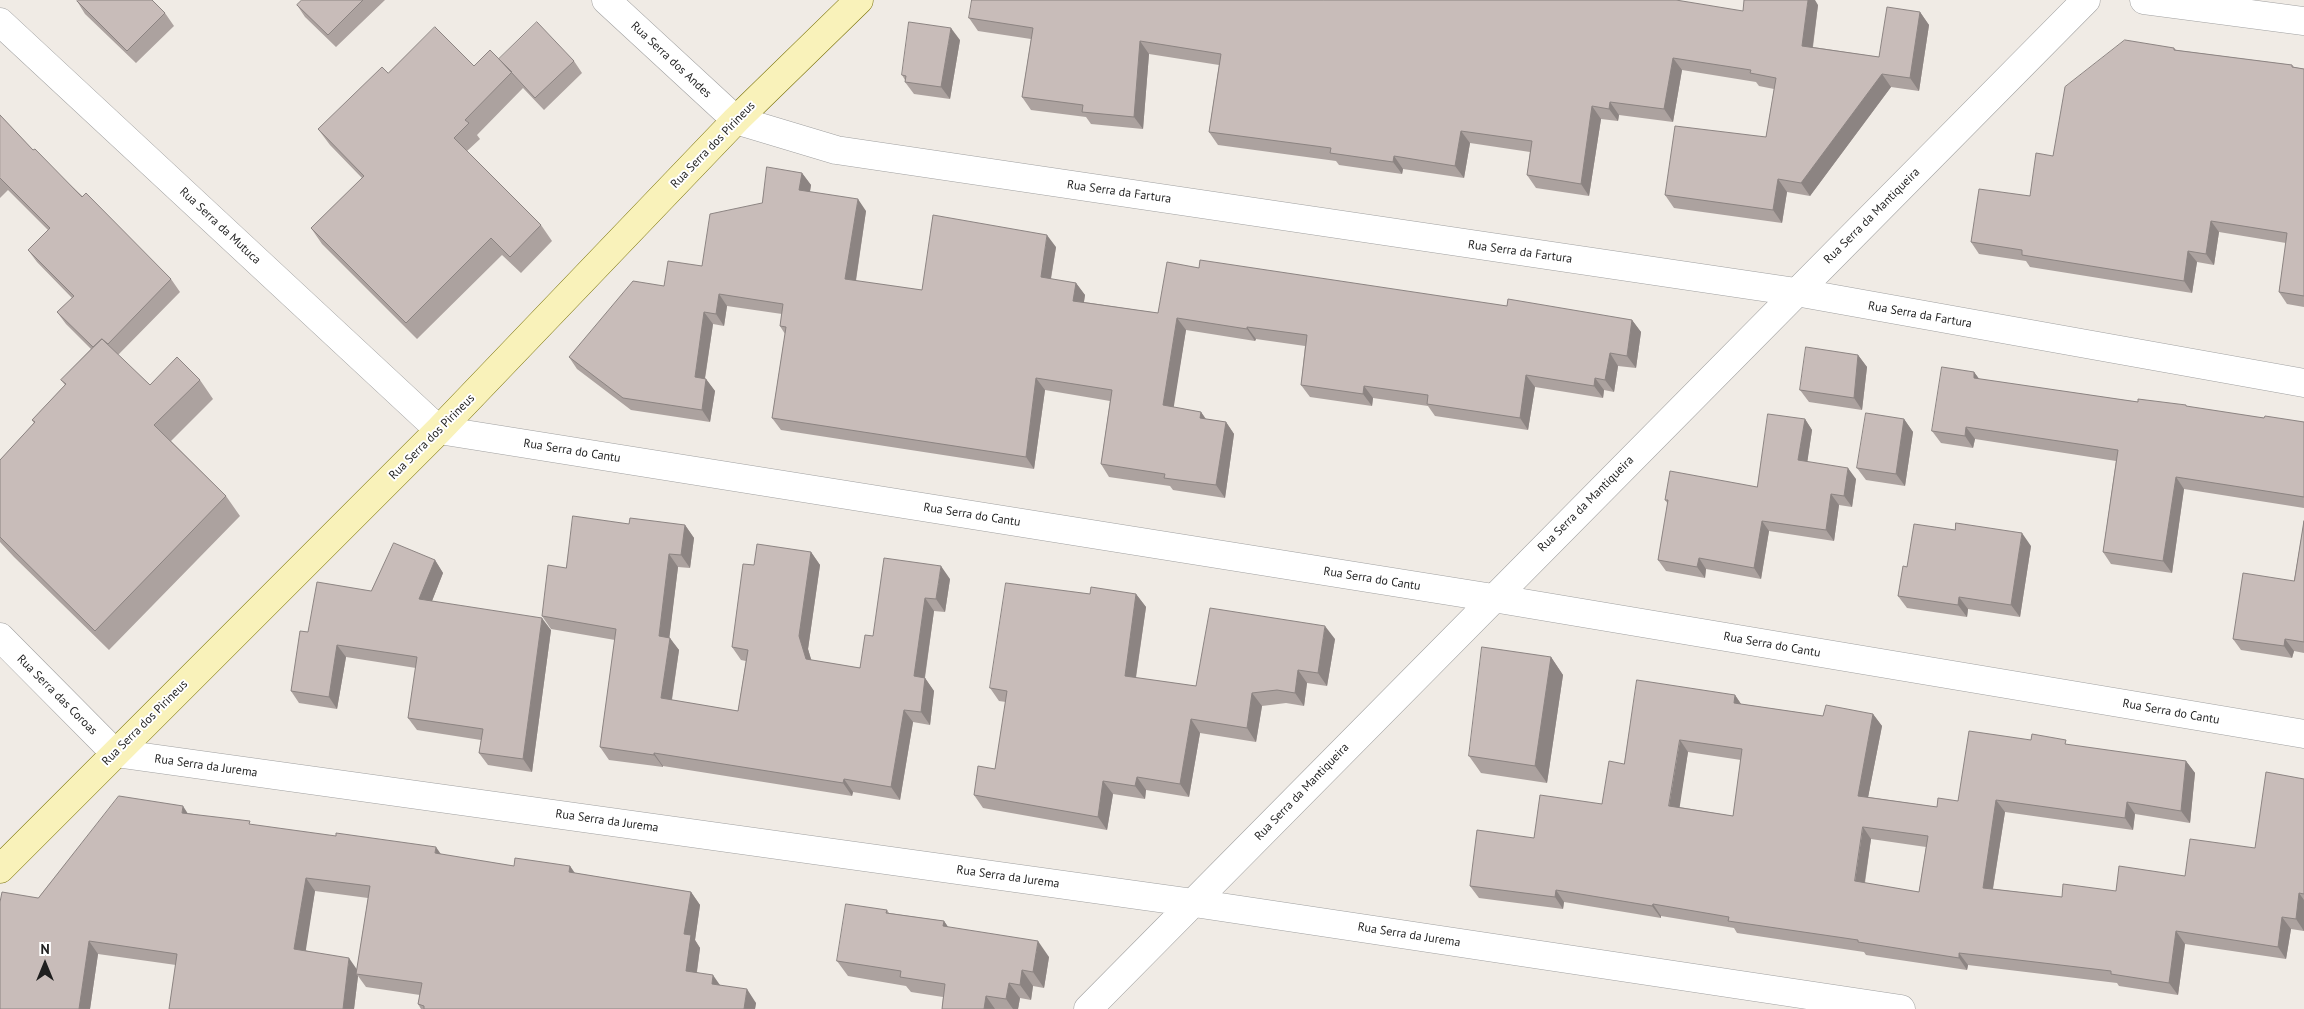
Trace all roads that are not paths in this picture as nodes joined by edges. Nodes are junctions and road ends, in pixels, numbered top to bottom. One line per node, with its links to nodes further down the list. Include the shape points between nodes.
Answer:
1 (606, 0): 7 (street, Rua Serra dos Andes)
2 (859, 0): 7 (street, Rua Serra dos Pirineus)
3 (2086, 0): 8 (street, Rua Serra da Mantiqueira)
4 (2144, 0): 5 (street)
5 (2304, 21)
6 (0, 22): 10 (street, Rua Serra da Mutuca)
7 (736, 120): 8 (street, Rua Serra da Fartura, via 836,150); 10 (street, Rua Serra dos Pirineus)
8 (1796, 292): 9 (street, Rua Serra da Fartura); 11 (street, Rua Serra da Mantiqueira)
9 (2304, 383)
10 (439, 430): 11 (street, Rua Serra do Cantu); 14 (street, Rua Serra dos Pirineus)
11 (1493, 598): 13 (street, Rua Serra do Cantu); 16 (street, Rua Serra da Mantiqueira)
12 (0, 637): 14 (street, Rua Serra das Coroas)
13 (2304, 734)
14 (115, 753): 15 (street, Rua Serra dos Pirineus); 16 (street, Rua Serra da Jurema)
15 (0, 869)
16 (1194, 903): 17 (street, Rua Serra da Mantiqueira); 18 (street, Rua Serra da Jurema)
17 (1088, 1009)
18 (1901, 1009)

